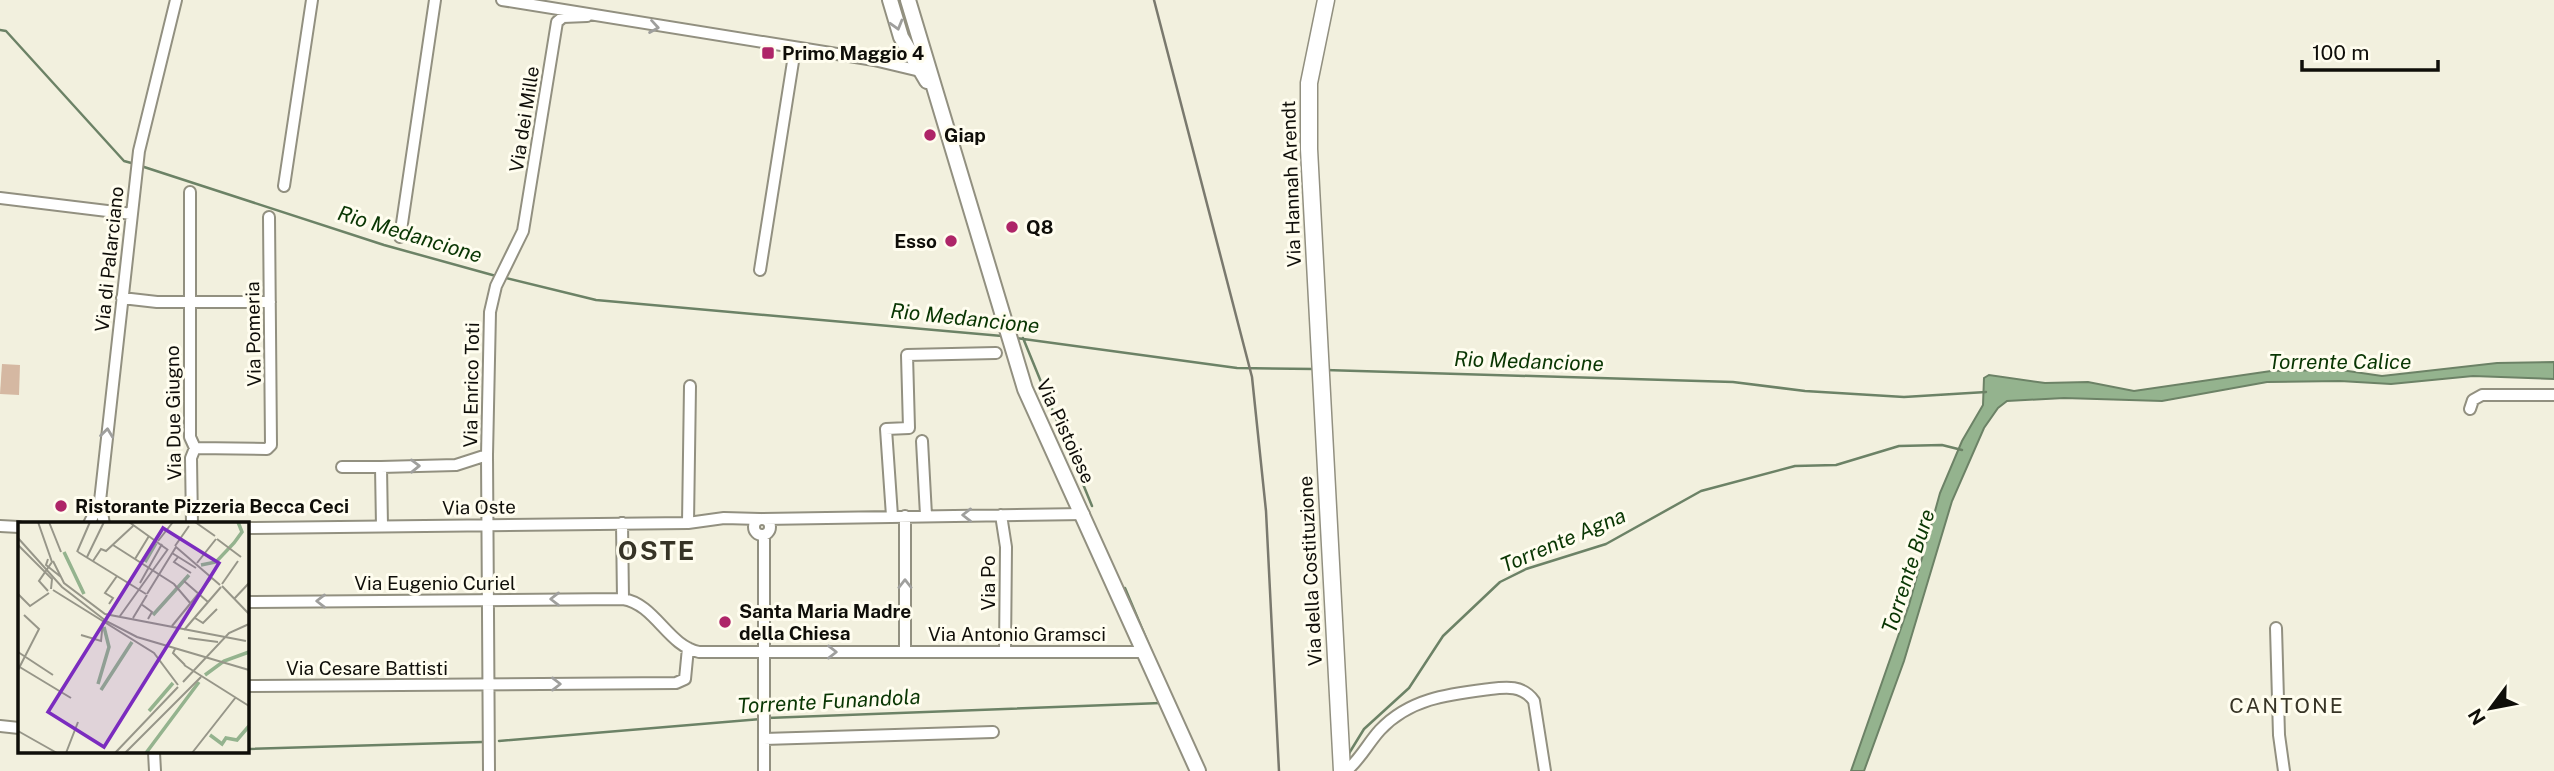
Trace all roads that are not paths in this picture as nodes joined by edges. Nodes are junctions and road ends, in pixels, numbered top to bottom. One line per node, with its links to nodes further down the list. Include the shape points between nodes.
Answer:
1 (176, 0): 19 (street, Via di Palarciano, via 139,151)
2 (312, 0): 16 (street)
3 (435, 0): 21 (street)
4 (502, 0): 8 (street)
5 (890, 0): 11 (street, Via Pistoiese, one-way to 11)
6 (908, 0): 10 (street, Via Pistoiese)
7 (1326, 0): 28 (main road, Via Hannah Arendt, via 1309,83)
8 (557, 3): 9 (street)
9 (587, 16): 12 (street, one-way to 12); 22 (street, Via dei Mille, via 563,17 557,22 523,231)
10 (918, 36): 11 (street); 15 (street, Via Pistoiese)
11 (908, 47): 13 (street, via 899,56); 14 (street, Via Pistoiese)
12 (795, 49): 13 (street); 23 (street)
13 (874, 60): 14 (street)
14 (920, 71): 15 (street, Via Pistoiese)
15 (935, 93): 38 (street, Via Pistoiese, via 1025,388)
16 (284, 186)
17 (190, 192): 24 (street, Via Due Giugno)
18 (0, 198): 19 (street)
19 (132, 214): 26 (street, Via di Palarciano)
20 (269, 217): 25 (street, Via Pomeria)
21 (400, 237)
22 (514, 251): 34 (street, Via Enrico Toti, via 496,286 489,325)
23 (760, 270)
24 (189, 301): 25 (street); 26 (street); 33 (street, Via Due Giugno, via 190,437)
25 (270, 302): 33 (street, Via Pomeria, via 271,443 267,449)
26 (122, 304): 37 (street, Via di Palarciano, one-way to 26)
27 (996, 353): 41 (street, via 907,355 909,428 886,429)
28 (1320, 374): 74 (main road, Via della Costituzione)
29 (690, 386): 49 (street)
30 (2554, 395): 31 (street, via 2482,395 2473,400)
31 (2470, 409)
32 (922, 441): 39 (street)
33 (195, 448): 47 (street, Via Due Giugno, via 191,458)
34 (486, 455): 36 (street, one-way to 34, via 456,465); 50 (street, Via Enrico Toti)
35 (342, 467): 36 (street)
36 (381, 467): 52 (street)
37 (100, 501): 45 (street); 46 (street, Via di Palarciano)
38 (1084, 514): 40 (street, Via Oste); 64 (street, Via Pistoiese)
39 (926, 515): 40 (street, Via Oste, one-way to 39); 42 (street, Via Oste)
40 (1001, 515): 61 (street, Via Po, via 1006,547)
41 (892, 516): 42 (street, Via Oste); 43 (street, Via Oste)
42 (905, 516): 63 (street, one-way to 42)
43 (762, 519): 44 (street, Via Oste); 55 (street, via 770,526)
44 (712, 521): 49 (street, Via Oste); 55 (street, Via Oste, via 743,524)
45 (90, 522)
46 (104, 522)
47 (192, 522)
48 (622, 523): 49 (street, Via Oste); 50 (street, Via Oste); 56 (street)
49 (688, 523)
50 (488, 525): 52 (street, Via Oste); 57 (street, Via Enrico Toti)
51 (0, 526): 53 (street)
52 (382, 526): 54 (street, Via Oste)
53 (18, 527)
54 (248, 528)
55 (759, 533): 62 (street)
56 (624, 599): 57 (street, Via Eugenio Curiel, one-way to 57); 60 (street, via 638,603)
57 (487, 600): 58 (street, Via Eugenio Curiel, one-way to 58); 65 (street, Via Enrico Toti)
58 (248, 602)
59 (2276, 628): 76 (street)
60 (688, 648): 62 (street, Via Antonio Gramsci); 65 (street, Via Cesare Battisti, one-way to 60, via 676,683 685,679)
61 (1005, 651): 63 (street, Via Antonio Gramsci); 64 (street, Via Antonio Gramsci)
62 (764, 652): 63 (street, Via Antonio Gramsci, one-way to 63); 70 (street)
63 (905, 652)
64 (1144, 652): 73 (street, Via Pistoiese)
65 (488, 685): 66 (street, Via Cesare Battisti); 71 (street, Via Enrico Toti)
66 (248, 686)
67 (0, 726): 68 (street)
68 (18, 728)
69 (993, 732): 70 (street)
70 (764, 736): 72 (street)
71 (489, 771)
72 (764, 771)
73 (1198, 771)
74 (1344, 771): 75 (street, via 1382,728 1412,707 1432,698 1509,687 1529,694 1534,701)
75 (1545, 771)
76 (2284, 771)

